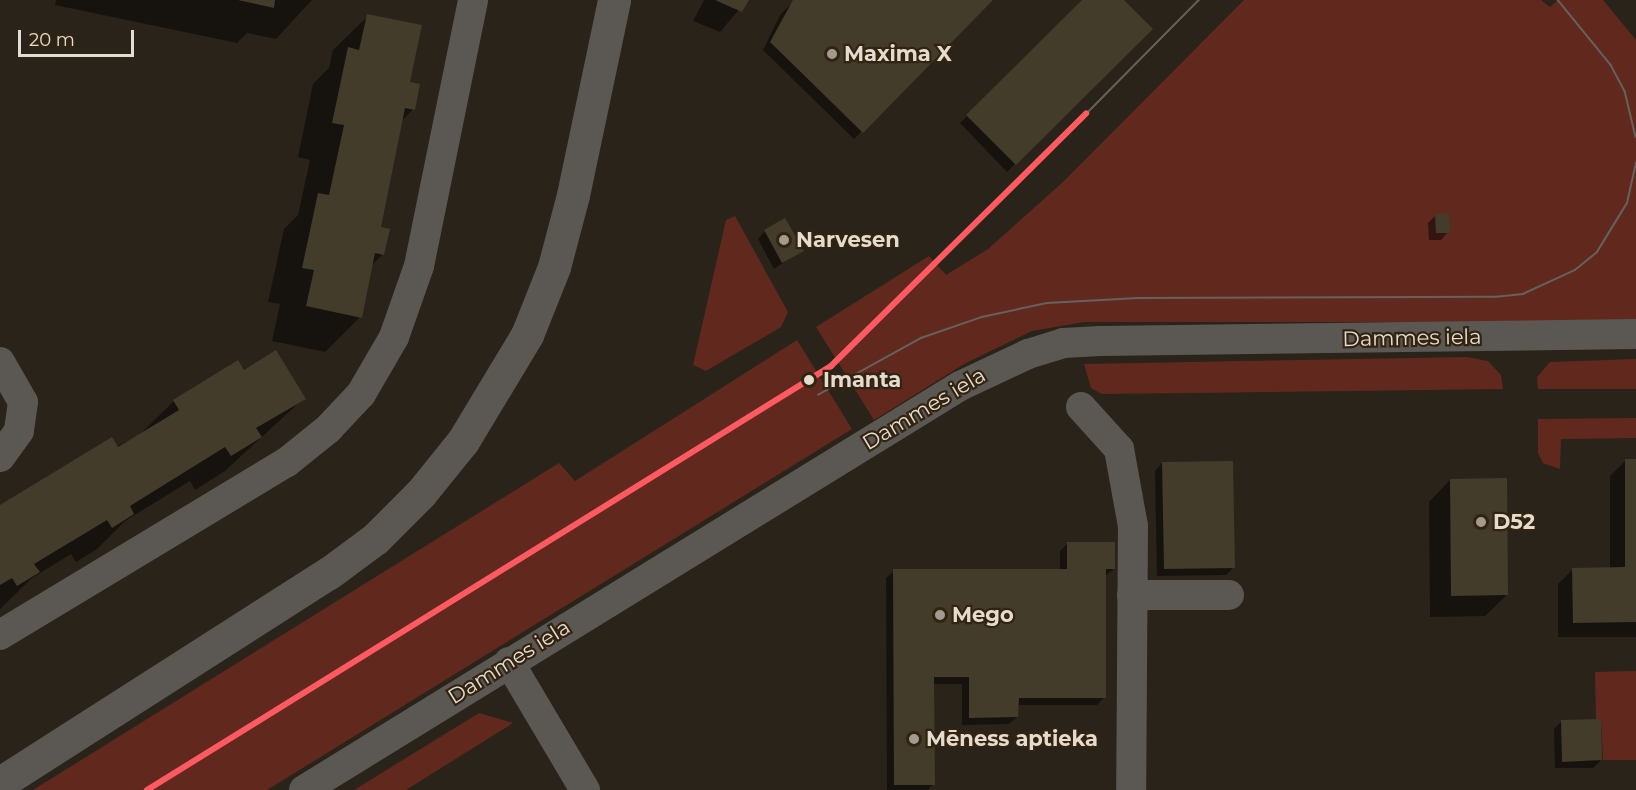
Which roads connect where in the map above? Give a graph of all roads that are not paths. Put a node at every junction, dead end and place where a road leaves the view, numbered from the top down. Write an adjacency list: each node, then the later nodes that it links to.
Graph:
1 (473, 0): 9 (street)
2 (614, 0): 11 (street)
3 (1636, 334): 10 (street, Dammes iela)
4 (0, 362): 6 (street)
5 (1081, 407): 7 (street)
6 (0, 457)
7 (1132, 595): 8 (street); 14 (street)
8 (1229, 596)
9 (0, 635)
10 (509, 662): 12 (street, Dammes iela); 13 (street)
11 (0, 783)
12 (304, 790)
13 (585, 790)
14 (1131, 790)

